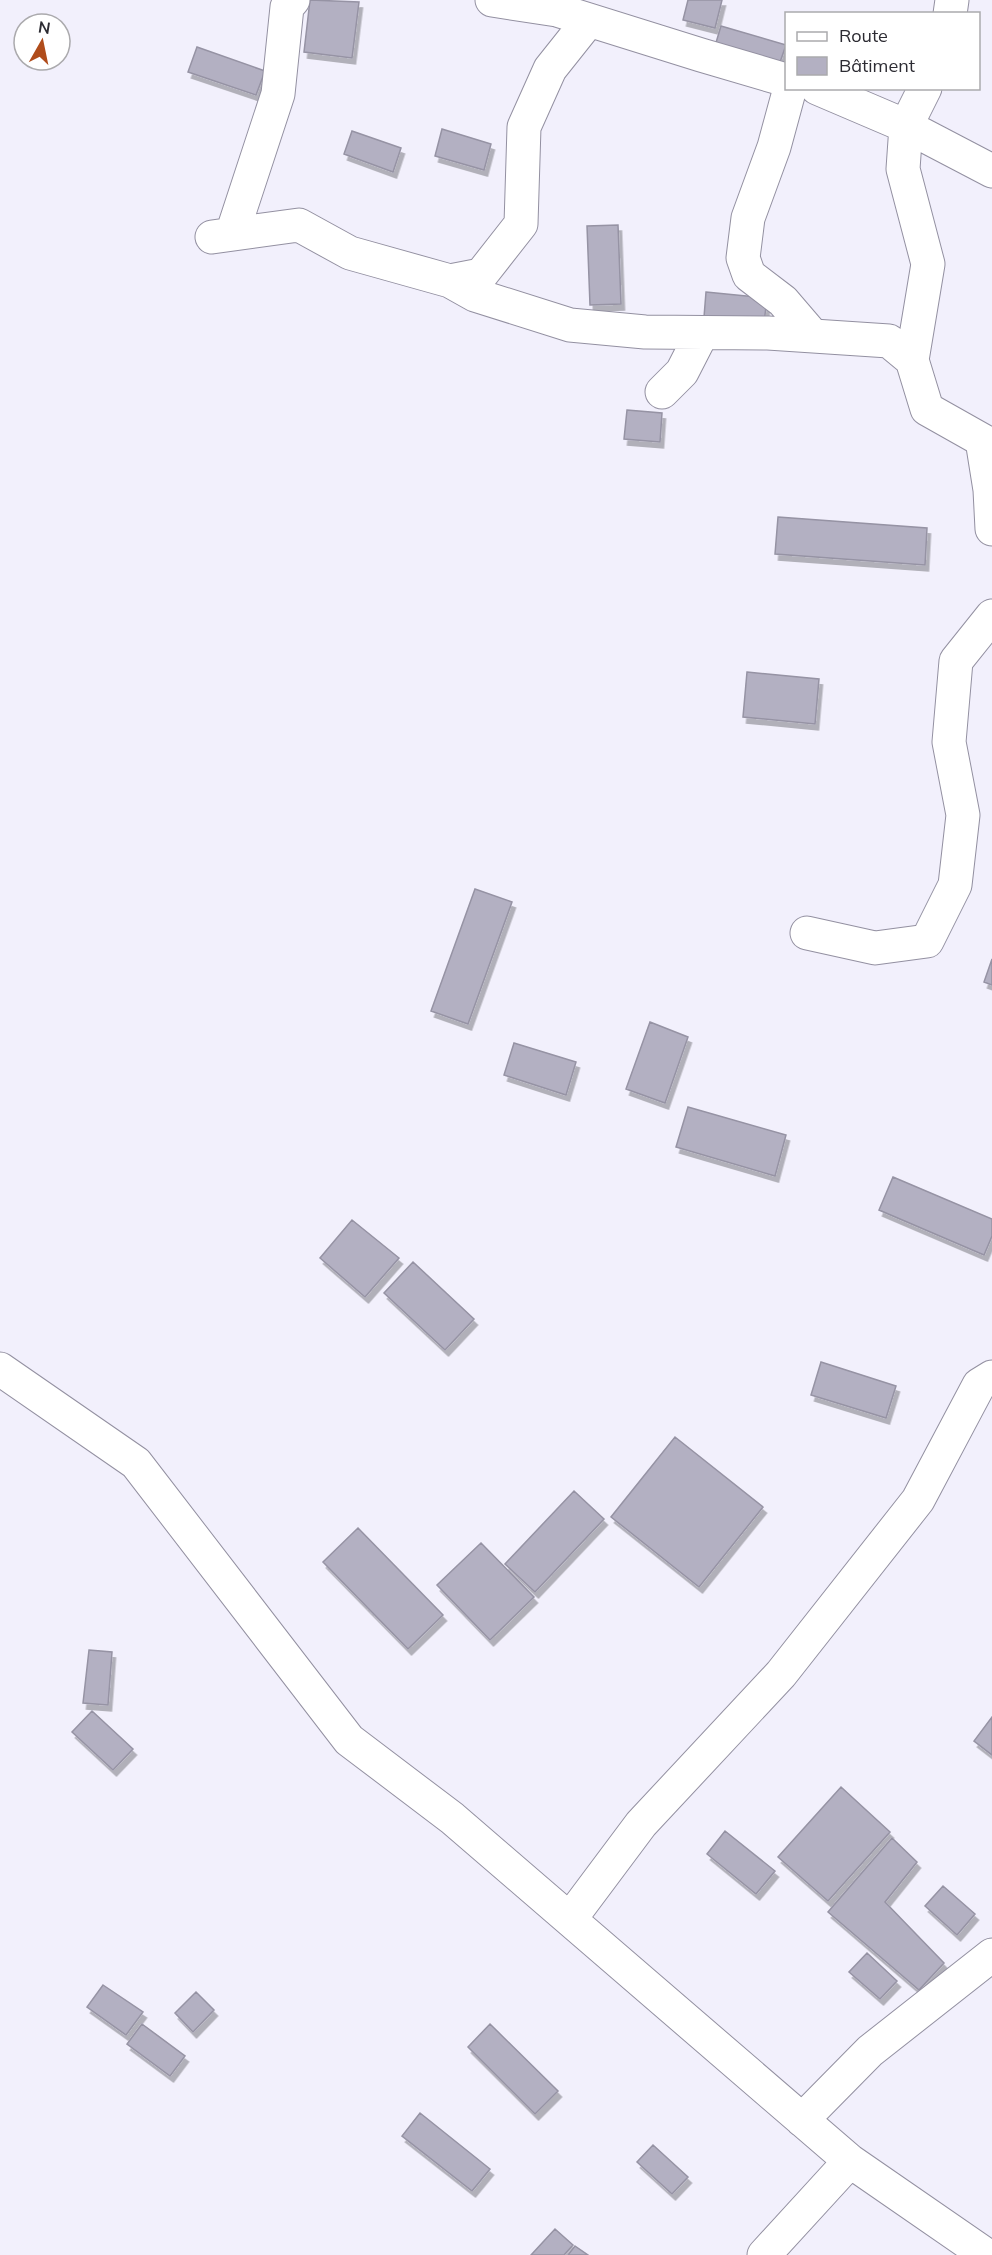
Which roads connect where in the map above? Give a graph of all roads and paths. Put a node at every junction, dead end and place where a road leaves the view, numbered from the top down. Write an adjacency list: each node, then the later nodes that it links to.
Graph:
1 (293, 0): 10 (street)
2 (492, 0): 3 (street)
3 (589, 20): 4 (street); 10 (street)
4 (785, 80)
5 (789, 90): 12 (street)
6 (822, 90): 8 (street)
7 (924, 90): 8 (street)
8 (906, 126): 9 (street); 13 (street)
9 (992, 171)
10 (450, 280): 11 (street)
11 (702, 333): 12 (street); 14 (street)
12 (813, 336): 13 (street)
13 (912, 360): 15 (street)
14 (662, 392)
15 (992, 529)
16 (992, 616): 17 (street)
17 (807, 933)
18 (0, 1369): 20 (street)
19 (992, 1377): 20 (street)
20 (570, 1919): 22 (street)
21 (992, 1955): 22 (street)
22 (802, 2120): 23 (street)
23 (850, 2162): 24 (street); 25 (street)
24 (764, 2255)
25 (986, 2255)

